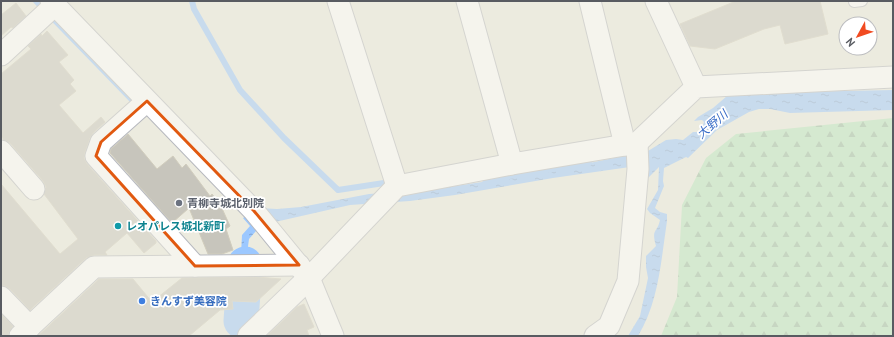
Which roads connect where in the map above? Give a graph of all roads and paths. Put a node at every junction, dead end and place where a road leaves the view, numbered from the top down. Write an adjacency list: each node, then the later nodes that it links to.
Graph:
1 (338, 1): 15 (street)
2 (467, 1): 14 (street)
3 (590, 1): 13 (street)
4 (656, 1): 10 (street)
5 (854, 1): 6 (lane)
6 (862, 1)
7 (50, 8): 8 (street); 11 (street)
8 (1, 55)
9 (893, 77): 10 (street)
10 (696, 87): 13 (street)
11 (141, 106): 17 (street); 18 (street)
12 (1, 151): 16 (street)
13 (634, 152): 14 (street); 23 (street)
14 (512, 164): 15 (street)
15 (397, 186): 18 (street)
16 (34, 189)
17 (195, 266): 18 (street); 20 (street)
18 (304, 272): 21 (street); 22 (street)
19 (1, 297): 20 (street)
20 (25, 332)
21 (249, 336)
22 (333, 336)
23 (595, 336)

